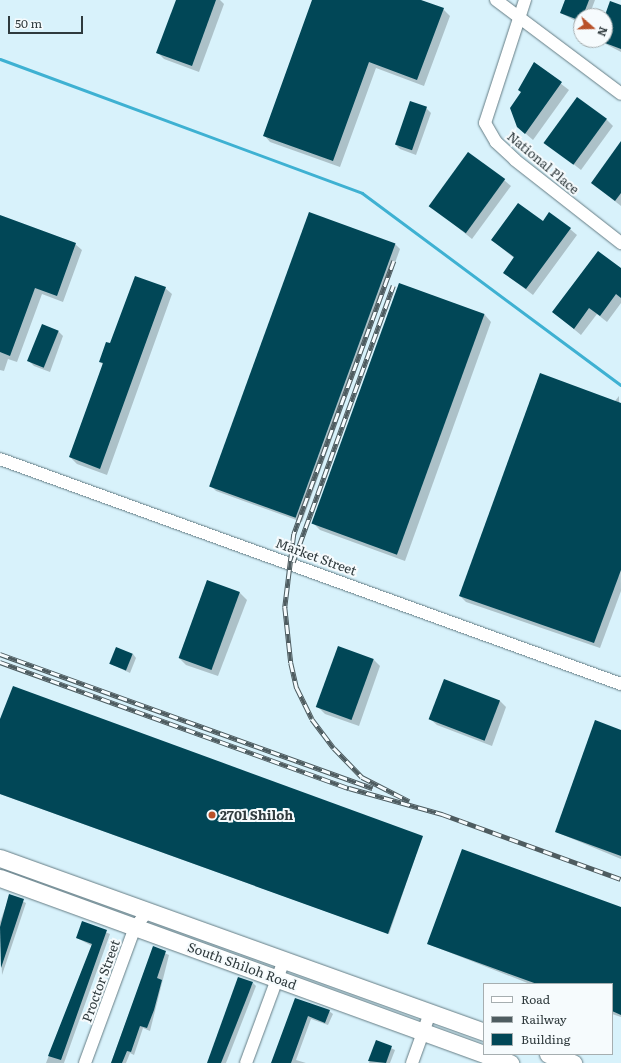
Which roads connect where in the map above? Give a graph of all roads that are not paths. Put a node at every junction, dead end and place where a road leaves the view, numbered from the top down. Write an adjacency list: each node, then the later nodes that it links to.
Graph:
1 (496, 0): 3 (street)
2 (525, 0): 3 (street, National Place)
3 (519, 16): 4 (street); 5 (street, National Place)
4 (621, 94)
5 (621, 243)
6 (0, 459): 7 (street, Market Street)
7 (621, 684)
8 (2, 862): 10 (main road, South Shiloh Road)
9 (0, 878): 11 (main road, South Shiloh Road)
10 (148, 911): 11 (street, Proctor Street); 12 (main road, South Shiloh Road)
11 (135, 927): 13 (main road, South Shiloh Road); 20 (street, Proctor Street)
12 (284, 960): 13 (street); 14 (main road, South Shiloh Road)
13 (277, 979): 15 (main road, South Shiloh Road); 21 (street)
14 (430, 1013): 15 (street); 16 (main road, South Shiloh Road)
15 (424, 1032): 17 (main road, South Shiloh Road); 22 (street)
16 (483, 1032)
17 (483, 1054)
18 (487, 1055): 23 (main road, South Shiloh Road)
19 (551, 1055): 24 (main road)
20 (85, 1063)
21 (246, 1063)
22 (412, 1063)
23 (510, 1063)
24 (573, 1063)

